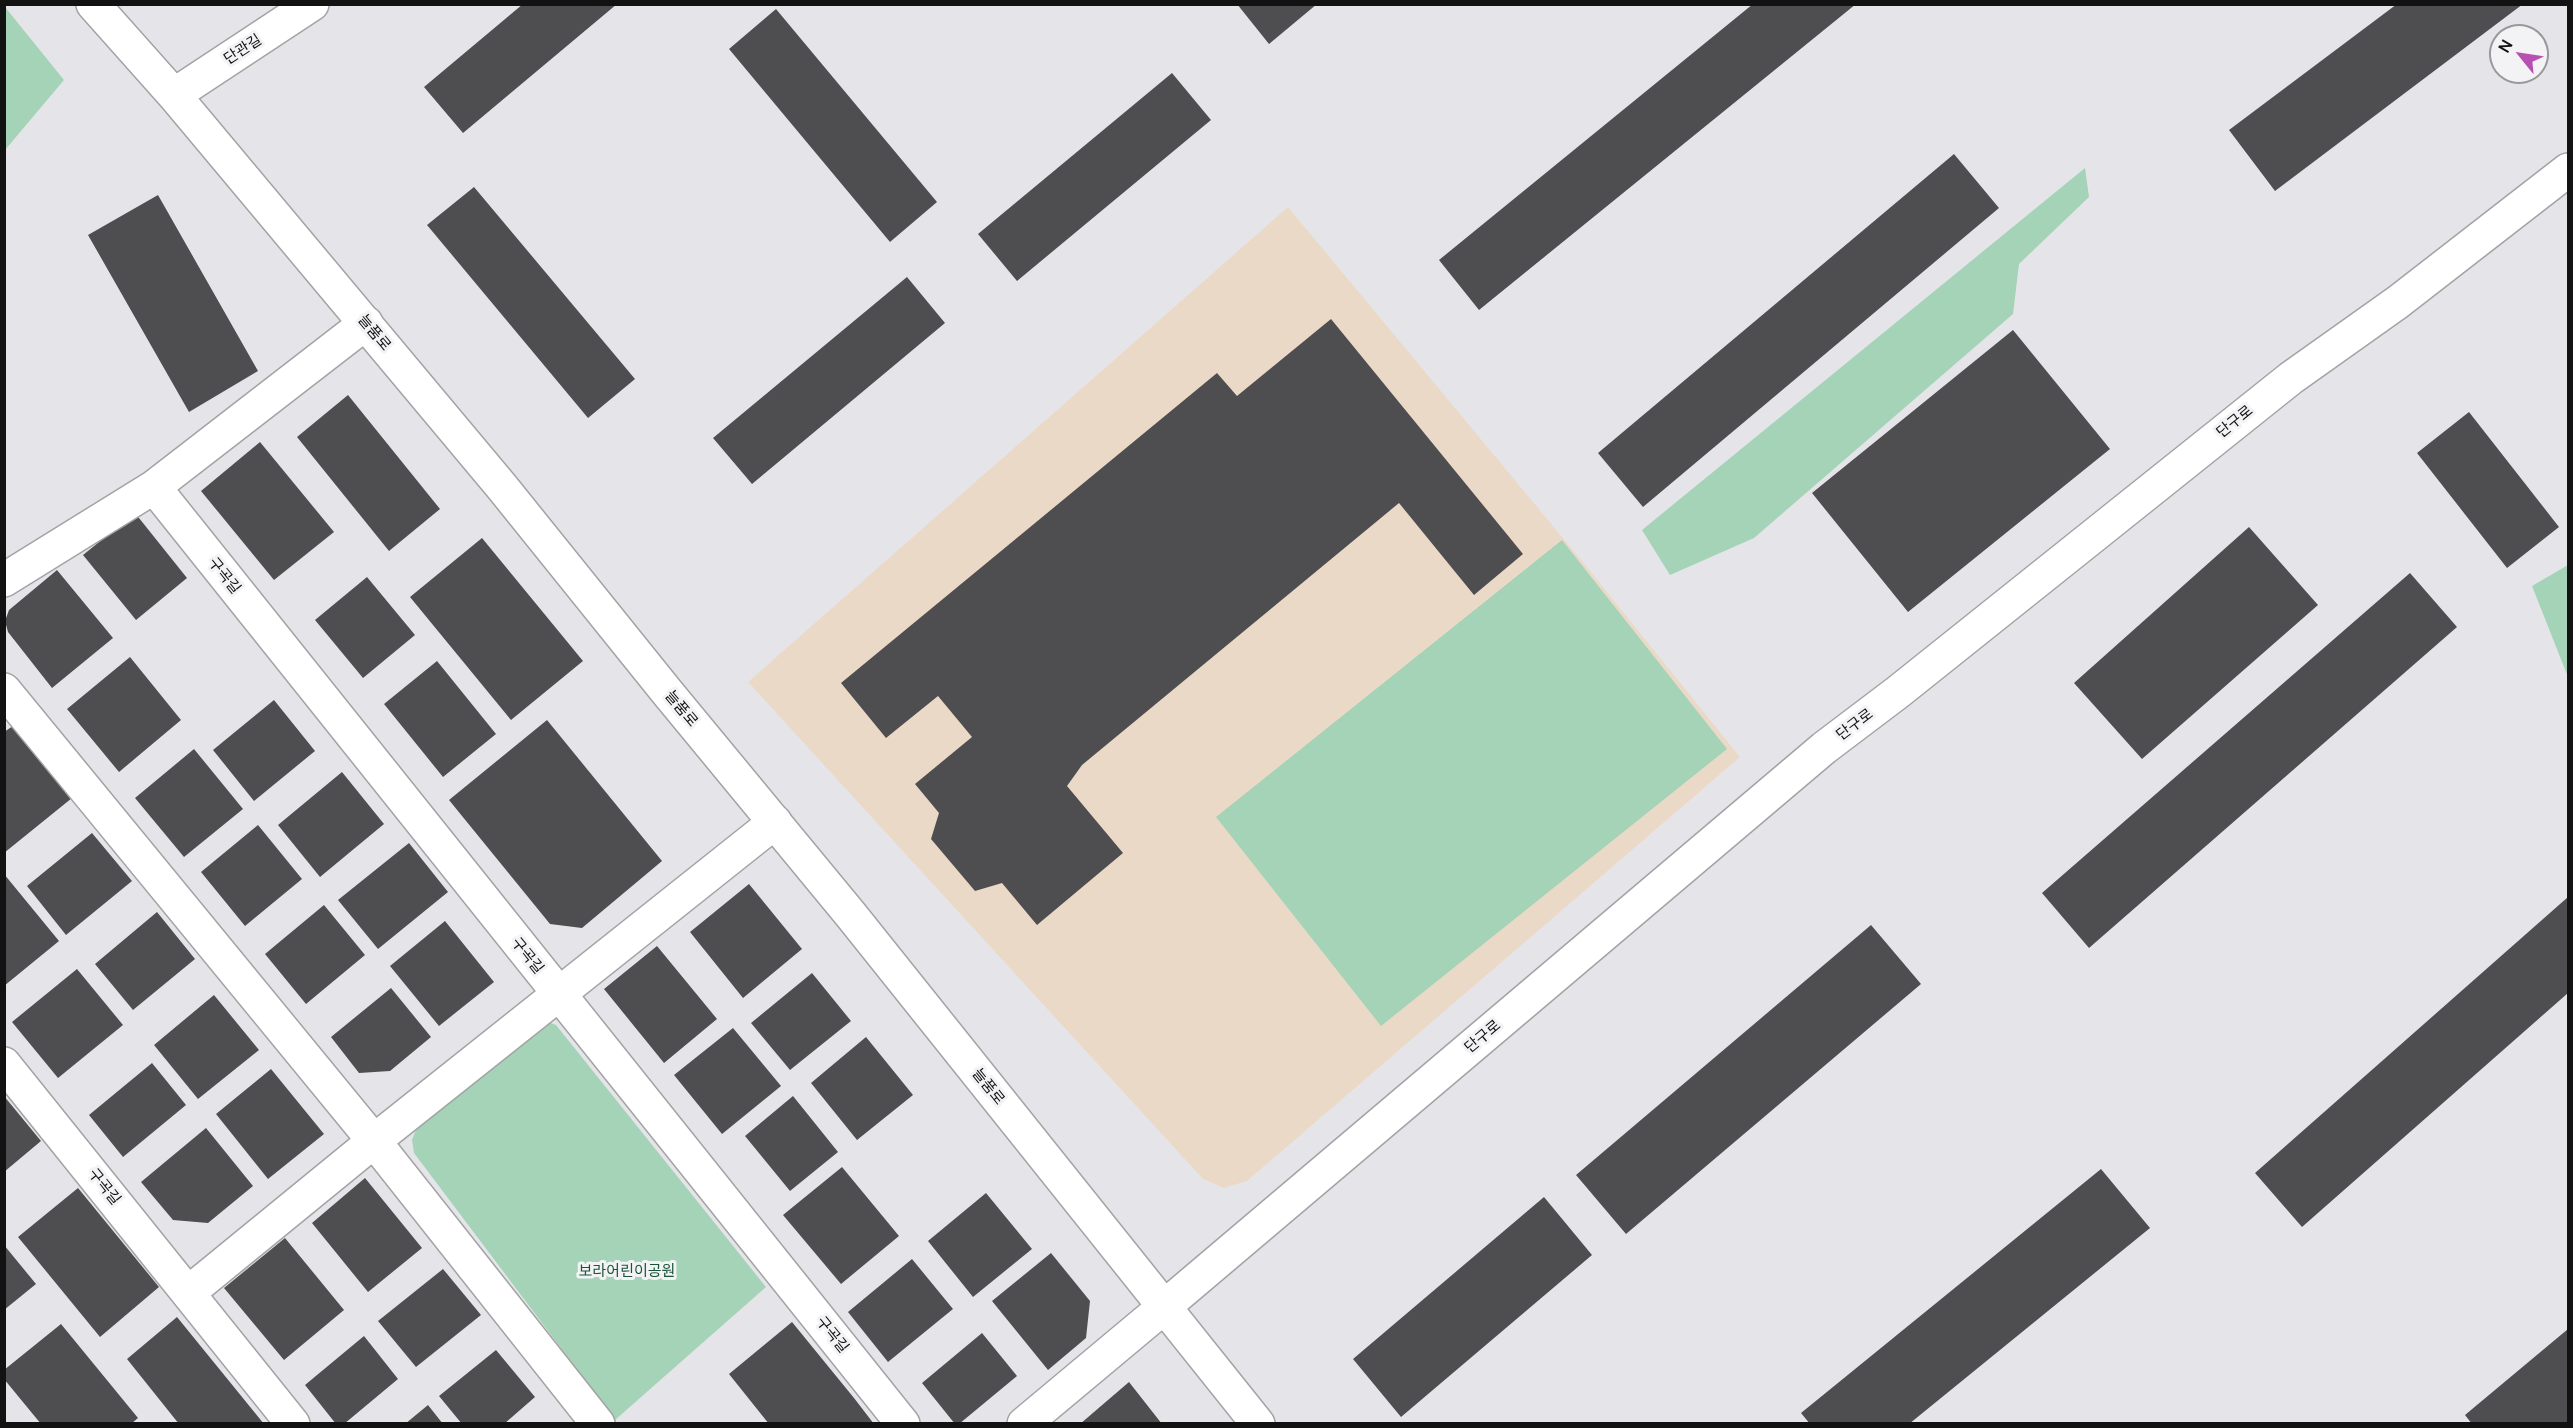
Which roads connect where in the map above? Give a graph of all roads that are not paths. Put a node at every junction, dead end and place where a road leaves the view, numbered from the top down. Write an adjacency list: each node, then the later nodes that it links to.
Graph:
1 (93, 4): 3 (street, 늘품로)
2 (312, 4): 3 (street, 단관길)
3 (174, 95): 5 (street, 늘품로)
4 (2568, 170): 14 (street, 단구로)
5 (366, 323): 6 (street); 9 (street, 늘품로)
6 (154, 487): 7 (street); 10 (street, 구곡길)
7 (4, 580)
8 (4, 690): 12 (street)
9 (775, 822): 10 (street); 14 (street, 늘품로)
10 (558, 995): 12 (street); 17 (street, 구곡길)
11 (4, 1064): 13 (street, 구곡길)
12 (374, 1141): 13 (street); 16 (street)
13 (188, 1293): 15 (street, 구곡길)
14 (1164, 1307): 18 (street, 단구로); 19 (street, 늘품로)
15 (293, 1424)
16 (598, 1424)
17 (903, 1424)
18 (1024, 1424)
19 (1258, 1424)

